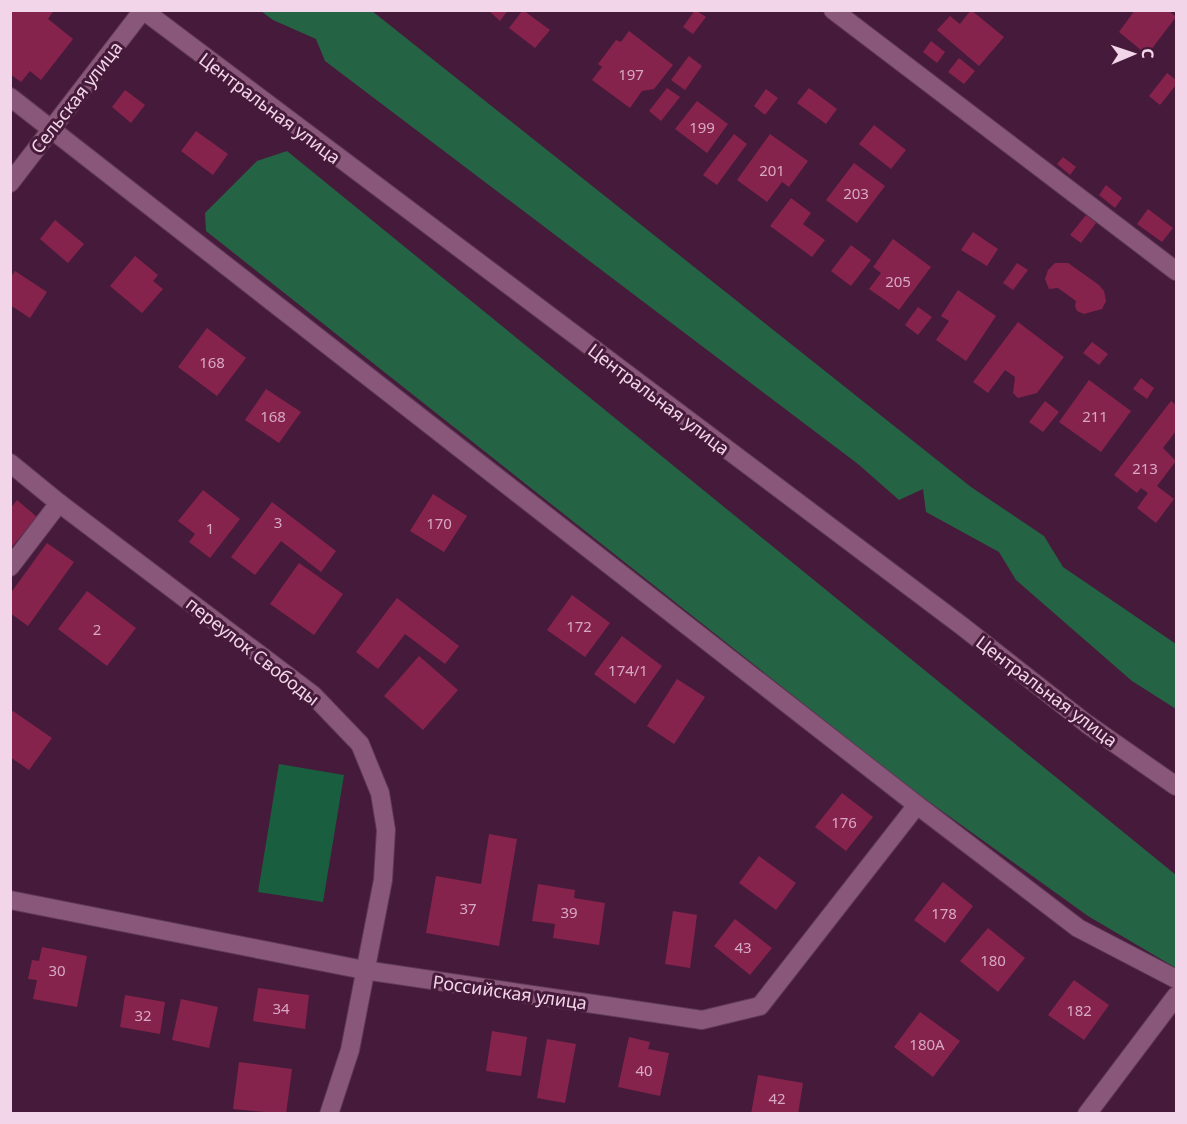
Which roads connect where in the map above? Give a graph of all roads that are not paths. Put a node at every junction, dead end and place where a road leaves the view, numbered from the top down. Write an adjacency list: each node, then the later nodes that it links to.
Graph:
1 (143, 10): 4 (street, Сельская улица); 10 (street, Центральная улица)
2 (833, 10): 6 (street)
3 (10, 97): 4 (street)
4 (52, 128): 5 (street, Сельская улица); 11 (street)
5 (10, 183)
6 (1176, 271)
7 (10, 463): 8 (street, переулок Свободы)
8 (59, 503): 9 (street); 13 (street, переулок Свободы)
9 (10, 567)
10 (1176, 786)
11 (917, 805): 13 (street, Российская улица); 14 (street)
12 (10, 900): 13 (street, Российская улица)
13 (364, 970): 16 (street, переулок Свободы)
14 (1176, 979)
15 (1176, 996): 17 (street)
16 (329, 1113)
17 (1087, 1113)

